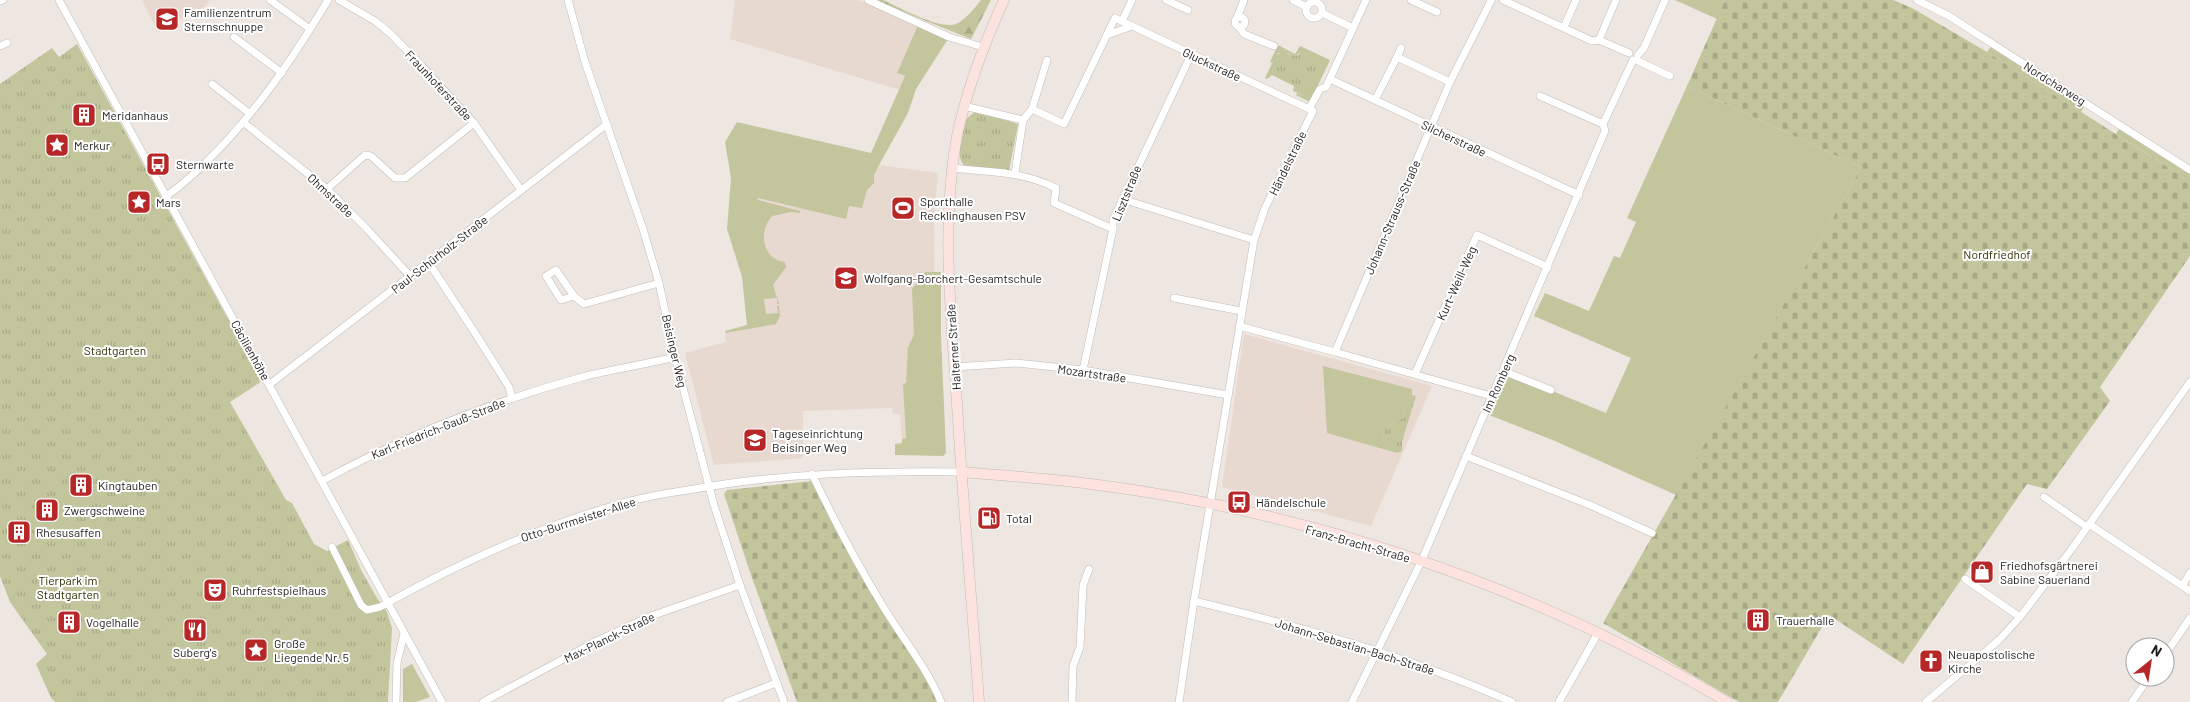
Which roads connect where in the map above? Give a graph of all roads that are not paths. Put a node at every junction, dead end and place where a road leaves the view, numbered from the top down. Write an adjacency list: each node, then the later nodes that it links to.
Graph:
1 (58, 0): 62 (street, Cäcilienhöhe)
2 (270, 0): 28 (street)
3 (328, 0): 28 (street)
4 (339, 0): 52 (street, Fraunhoferstraße)
5 (568, 0): 53 (street, Beisinger Weg)
6 (868, 0): 33 (street)
7 (1004, 0): 33 (street, Halterner Straße)
8 (1132, 0): 24 (street)
9 (1166, 0): 21 (street)
10 (1244, 0): 32 (street)
11 (1293, 0): 20 (street)
12 (1366, 0): 27 (street, Händelstraße)
13 (1411, 0): 22 (street)
14 (1492, 0): 42 (street, Johann-Strauss-Straße)
15 (1503, 0): 26 (street)
16 (1576, 0): 26 (street)
17 (1616, 0): 31 (street)
18 (1665, 0): 37 (street, Im Romberg)
19 (1917, 0): 57 (street, Nordcharweg)
20 (1307, 6): 23 (street); 23 (street)
21 (1188, 10)
22 (1437, 12)
23 (1322, 13): 27 (street)
24 (1122, 21): 25 (street, Gluckstraße); 29 (street, Gluckstraße)
25 (1132, 26): 29 (street); 35 (street, Gluckstraße)
26 (1564, 27): 31 (street)
27 (1353, 28): 41 (street, Händelstraße)
28 (310, 30): 39 (street)
29 (1107, 35): 47 (street)
30 (234, 37): 39 (street)
31 (1598, 40): 37 (street)
32 (1274, 46)
33 (982, 47): 46 (street, Halterner Straße)
34 (1401, 48): 36 (street)
35 (1190, 55): 48 (street, Gluckstraße); 63 (street, Lisztstraße)
36 (1397, 57): 42 (street); 45 (street)
37 (1634, 57): 40 (street); 54 (street, Im Romberg)
38 (1047, 60): 47 (street)
39 (282, 73): 49 (street)
40 (1670, 76)
41 (1330, 79): 45 (street, Silcherstraße); 48 (street, Händelstraße)
42 (1450, 82): 55 (street, Johann-Strauss-Straße)
43 (212, 84): 49 (street)
44 (1540, 96): 54 (street)
45 (1375, 100): 55 (street, Silcherstraße)
46 (964, 106): 50 (street); 56 (street, Halterner Straße)
47 (1032, 109): 50 (street)
48 (1309, 109): 65 (street, Händelstraße)
49 (249, 113): 51 (street)
50 (1023, 120): 58 (street)
51 (243, 122): 59 (street, Ohmstraße); 62 (street)
52 (474, 123): 59 (street); 60 (street, Fraunhoferstraße)
53 (607, 124): 60 (street, Paul-Schürholz-Straße); 69 (street, Beisinger Weg)
54 (1603, 124): 61 (street, Im Romberg)
55 (1431, 128): 61 (street, Silcherstraße); 74 (street, Johann-Strauss-Straße)
56 (953, 168): 58 (street); 76 (street, Halterner Straße)
57 (2190, 170)
58 (1014, 173): 64 (street)
59 (327, 189): 68 (street, Ohmstraße)
60 (521, 190): 66 (street, Paul-Schürholz-Straße)
61 (1579, 195): 67 (street, Im Romberg)
62 (166, 196): 81 (street, Cäcilienhöhe)
63 (1122, 199): 64 (street, Lisztstraße); 65 (street)
64 (1113, 229): 77 (street, Lisztstraße)
65 (1254, 240): 72 (street, Händelstraße)
66 (429, 263): 68 (street, Paul-Schürholz-Straße); 85 (street)
67 (1548, 267): 78 (street, Im Romberg); 79 (street, Kurt-Weill-Weg)
68 (411, 277): 81 (street, Paul-Schürholz-Straße)
69 (659, 283): 70 (street); 75 (street, Beisinger Weg)
70 (574, 296)
71 (1174, 298): 72 (street)
72 (1241, 311): 73 (street, Händelstraße)
73 (1239, 326): 74 (street); 83 (street, Händelstraße)
74 (1335, 352): 79 (street)
75 (675, 357): 85 (street, Karl-Friedrich-Gauß-Straße); 90 (street, Beisinger Weg)
76 (954, 367): 77 (street, Mozartstraße); 87 (street, Halterner Straße)
77 (1083, 370): 83 (street, Mozartstraße)
78 (1503, 371): 82 (street); 84 (street, Im Romberg)
79 (1415, 374): 84 (street)
80 (2190, 382): 93 (street)
81 (270, 384): 89 (street, Cäcilienhöhe)
82 (1551, 390)
83 (1228, 395): 92 (street, Händelstraße)
84 (1492, 396): 86 (street, Im Romberg)
85 (512, 398): 89 (street, Karl-Friedrich-Gauß-Straße)
86 (1466, 456): 94 (street); 96 (street, Im Romberg)
87 (961, 472): 88 (street, Otto-Burrmeister-Allee); 92 (street, Franz-Bracht-Straße); 119 (street, Halterner Straße)
88 (812, 474): 90 (street, Otto-Burrmeister-Allee); 118 (street)
89 (322, 481): 104 (street, Cäcilienhöhe)
90 (709, 486): 100 (street, Beisinger Weg); 104 (street, Otto-Burrmeister-Allee)
91 (2044, 497): 93 (street)
92 (1210, 504): 96 (street, Franz-Bracht-Straße); 103 (street, Händelstraße)
93 (2088, 526): 101 (street); 105 (street)
94 (1652, 533)
95 (332, 546): 104 (street, Otto-Burrmeister-Allee)
96 (1421, 562): 107 (street, Franz-Bracht-Straße); 110 (street, Im Romberg)
97 (1089, 569): 120 (street)
98 (2190, 573): 101 (street)
99 (1965, 578): 105 (street)
100 (740, 585): 111 (street, Beisinger Weg); 115 (street, Max-Planck-Straße)
101 (2182, 586): 102 (street)
102 (2190, 591)
103 (1194, 601): 110 (street, Johann-Sebastian-Bach-Straße); 121 (street, Händelstraße)
104 (387, 603): 108 (street, Cäcilienhöhe)
105 (2020, 617): 126 (street)
106 (2190, 618): 109 (street)
107 (1598, 633): 124 (street); 125 (street, Franz-Bracht-Straße)
108 (404, 634): 113 (street); 114 (street, Cäcilienhöhe)
109 (2175, 640)
110 (1377, 650): 122 (street, Im Romberg); 123 (street, Johann-Sebastian-Bach-Straße)
111 (776, 682): 116 (street); 117 (street, Beisinger Weg)
112 (2142, 687): 127 (street)
113 (396, 702)
114 (442, 702)
115 (483, 702)
116 (727, 702)
117 (784, 702)
118 (941, 702)
119 (979, 702)
120 (1072, 702)
121 (1179, 702)
122 (1352, 702)
123 (1512, 702)
124 (1559, 702)
125 (1727, 702)
126 (1926, 702)
127 (2132, 702)

